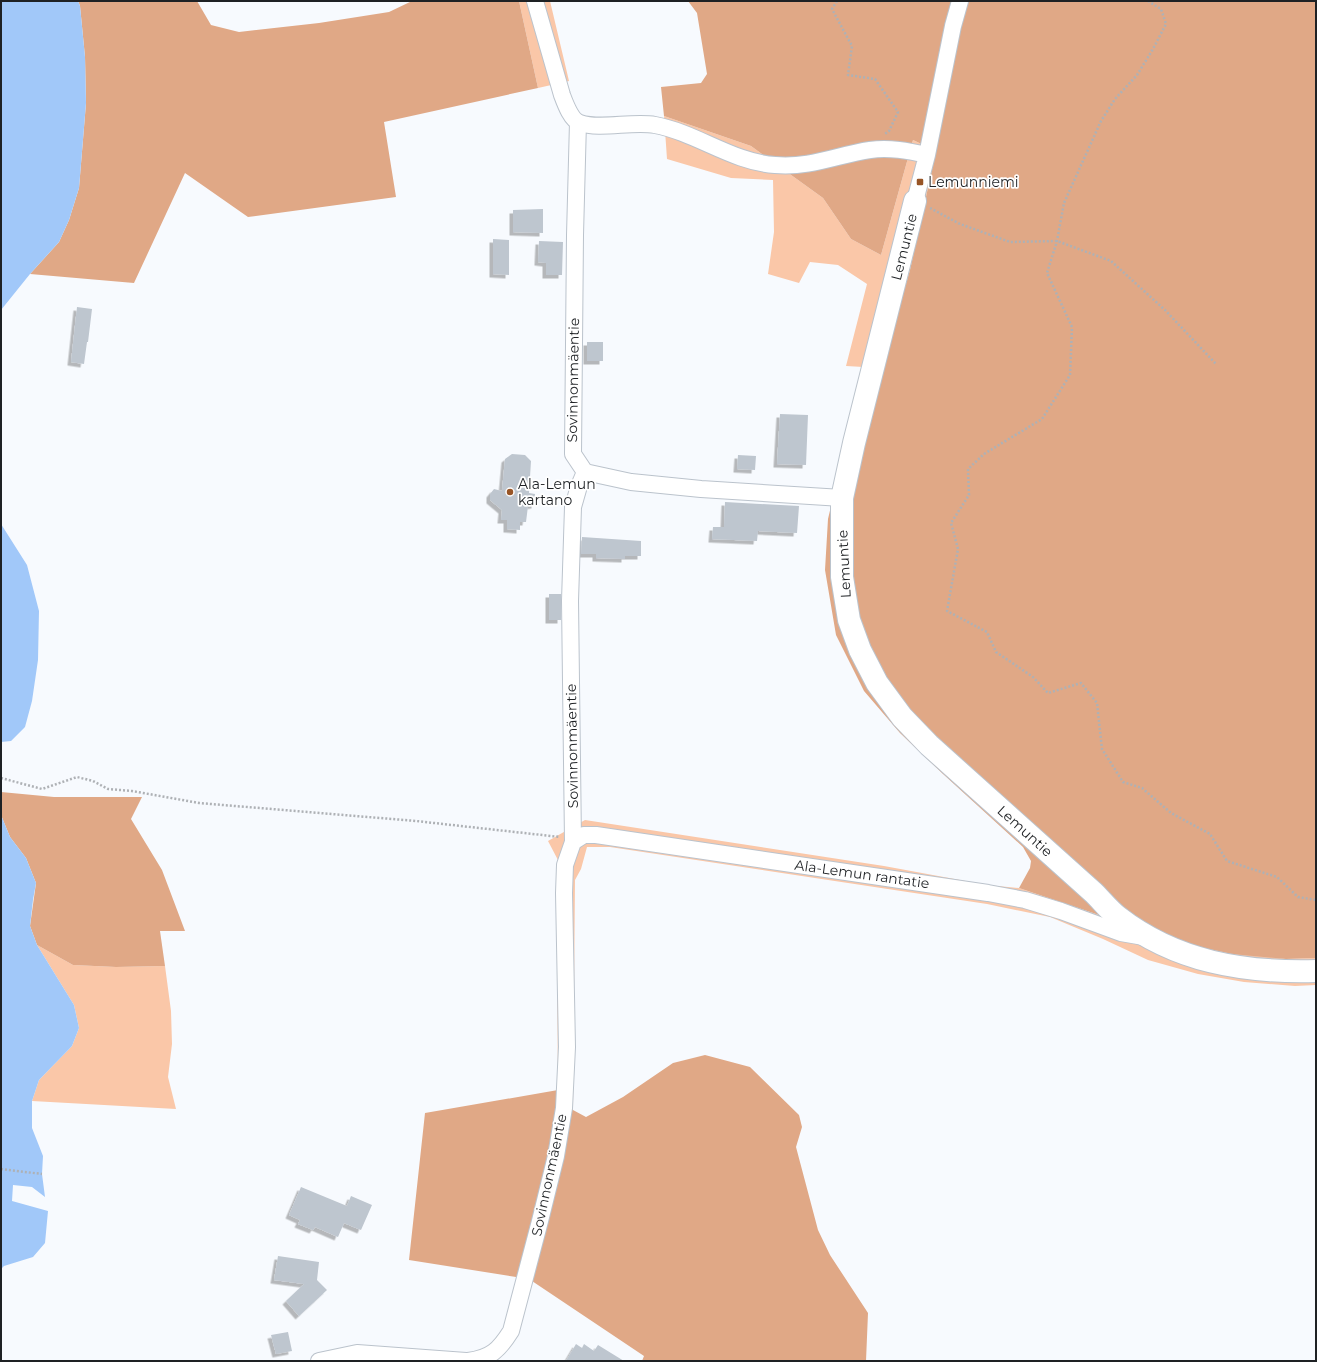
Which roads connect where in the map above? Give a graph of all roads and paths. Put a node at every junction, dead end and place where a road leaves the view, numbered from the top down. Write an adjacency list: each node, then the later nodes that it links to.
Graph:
1 (535, 1): 5 (street)
2 (837, 1): 6 (path)
3 (960, 1): 7 (street, Lemuntie)
4 (1148, 1): 9 (path)
5 (578, 122): 6 (street); 11 (street, Sovinnonmäentie)
6 (871, 150): 7 (street)
7 (927, 155): 8 (street, Lemuntie)
8 (915, 201): 9 (path); 12 (street, Lemuntie)
9 (1057, 241): 10 (path); 15 (path)
10 (1216, 364)
11 (585, 472): 12 (street); 14 (street, Sovinnonmäentie)
12 (842, 498): 16 (street, Lemuntie)
13 (1, 778): 14 (path)
14 (573, 842): 16 (street, Ala-Lemun rantatie); 20 (street, Sovinnonmäentie)
15 (1316, 900)
16 (1147, 937): 17 (street, Lemuntie)
17 (1316, 971)
18 (1, 1170): 19 (path)
19 (42, 1174)
20 (493, 1357): 22 (street)
21 (318, 1361): 22 (street)
22 (467, 1361)

